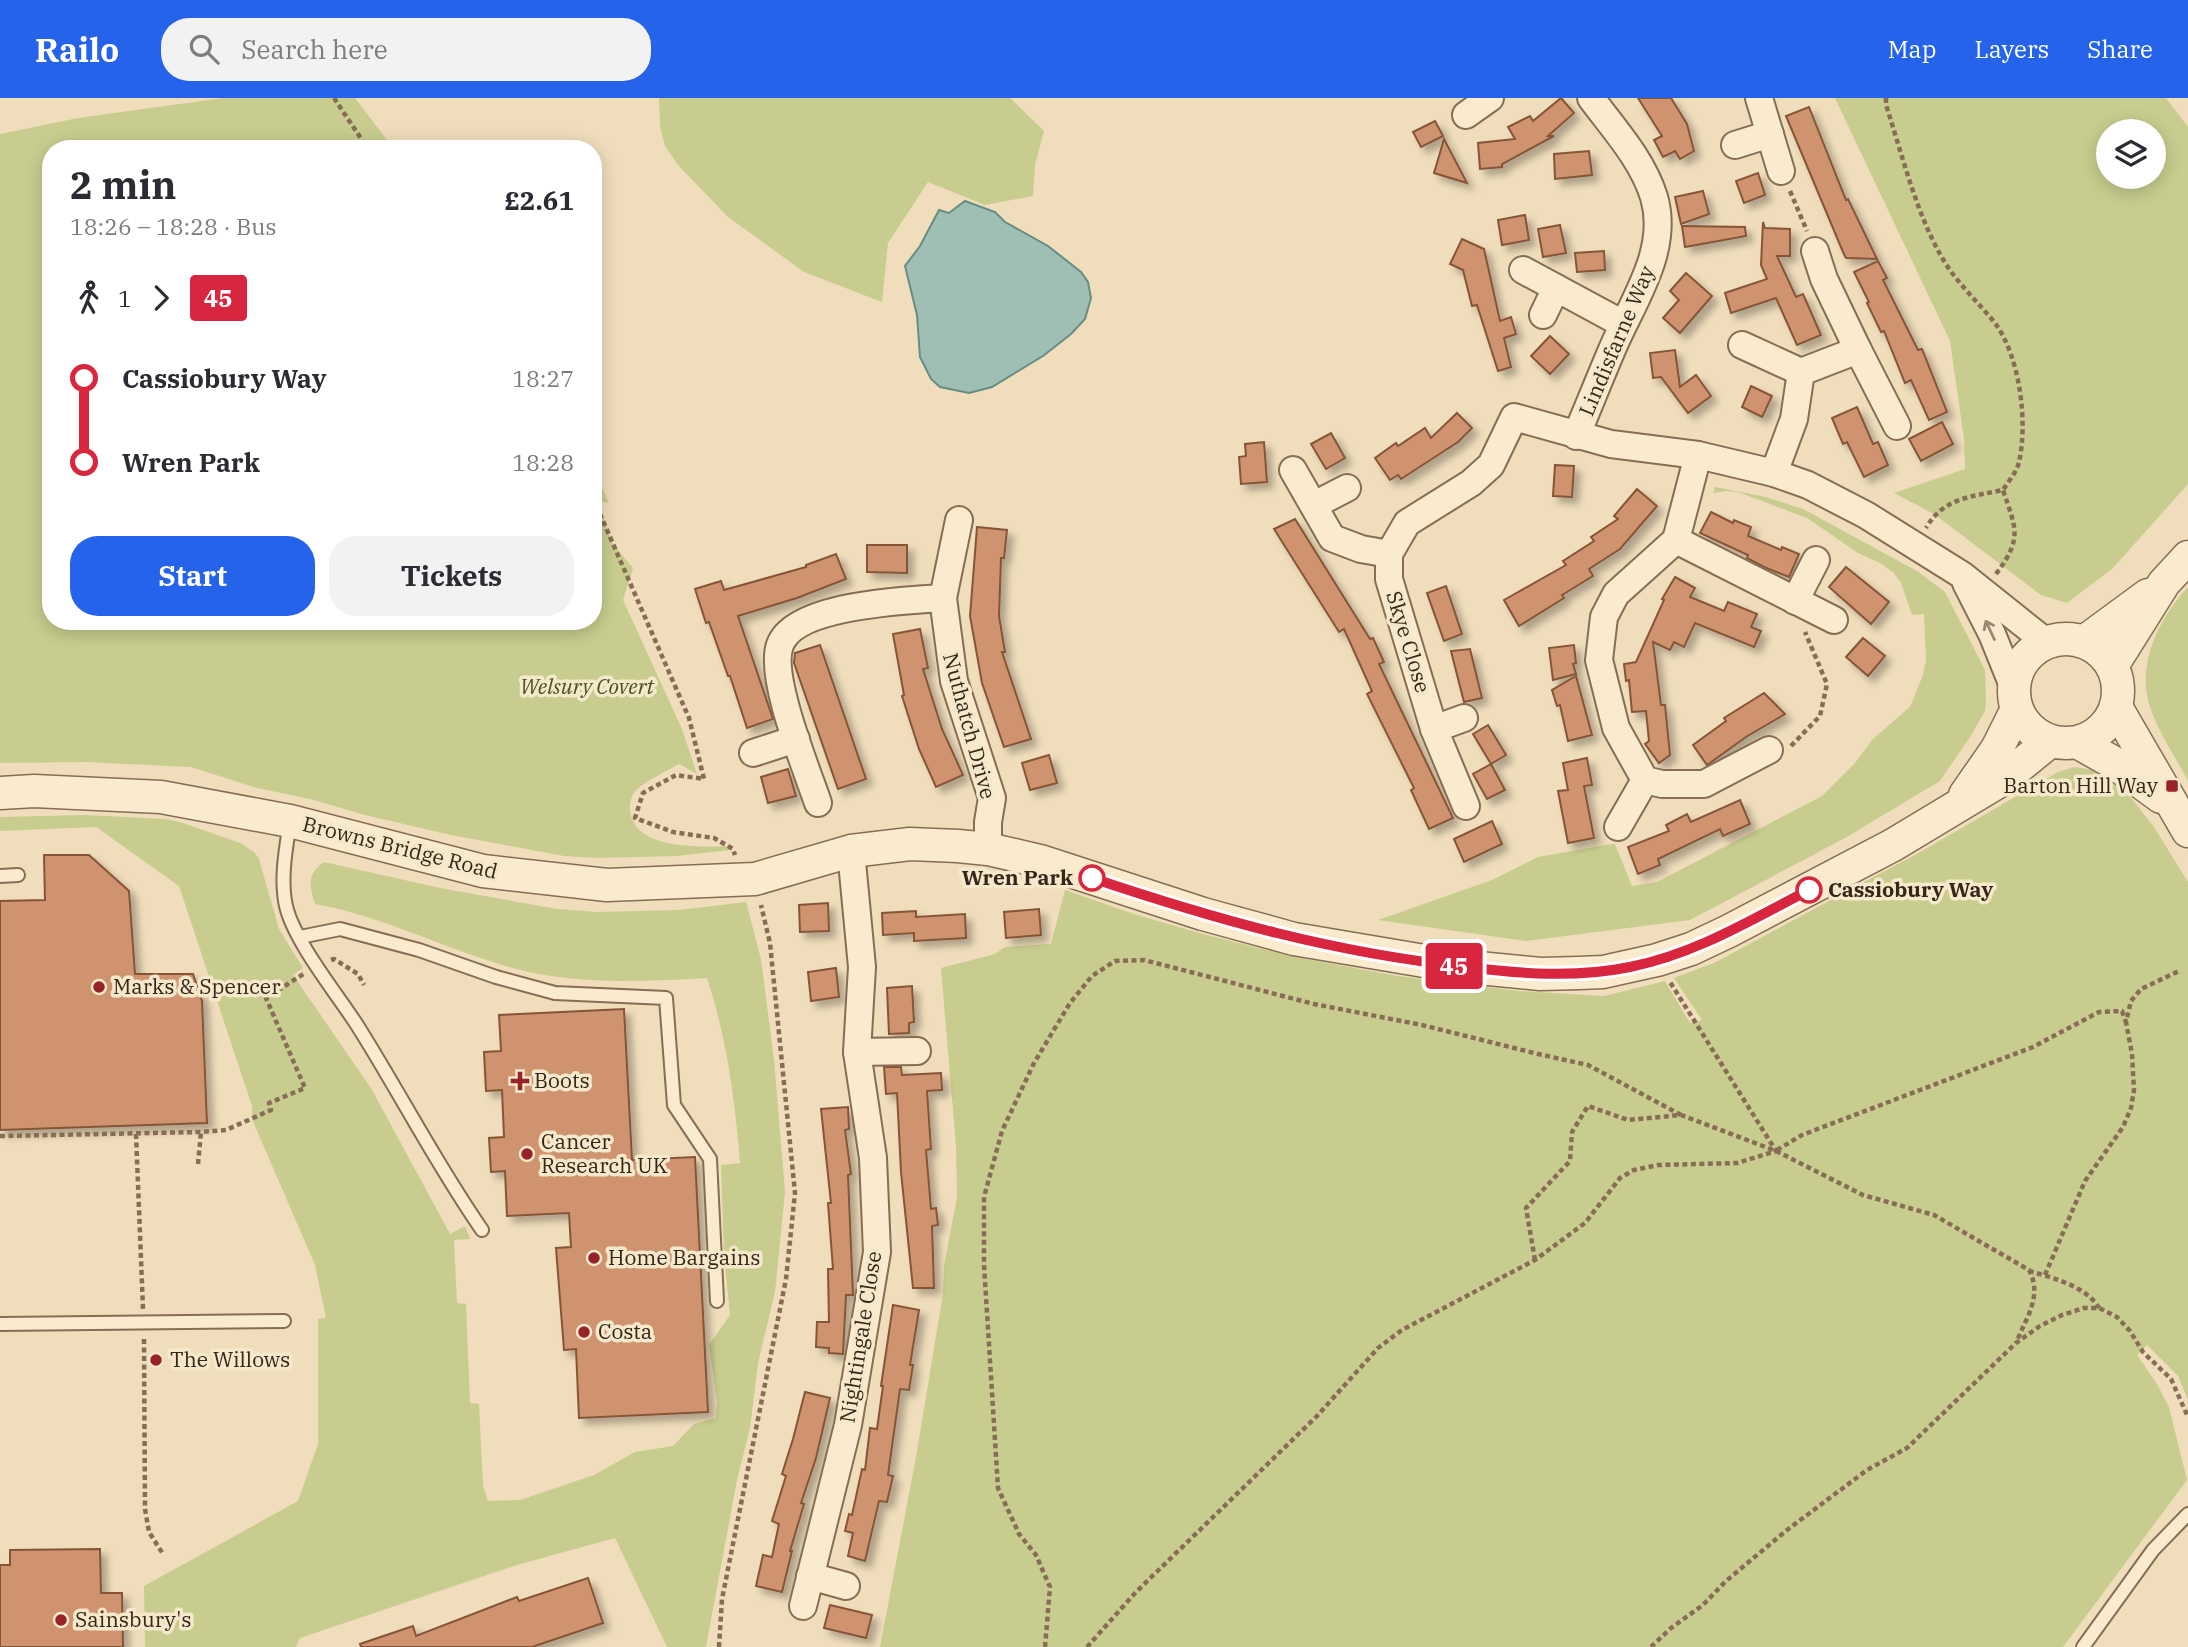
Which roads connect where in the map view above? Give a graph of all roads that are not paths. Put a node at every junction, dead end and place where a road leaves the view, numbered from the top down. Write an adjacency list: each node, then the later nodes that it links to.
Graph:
1 (1490, 98): 4 (street)
2 (1591, 98): 12 (street, Lindisfarne Way)
3 (1759, 98): 5 (street)
4 (1466, 115)
5 (1770, 134): 6 (street); 7 (street)
6 (1735, 145)
7 (1781, 170)
8 (1815, 251): 14 (street)
9 (1522, 270): 10 (street)
10 (1556, 288): 11 (street); 12 (street)
11 (1544, 315)
12 (1623, 324): 17 (street, Lindisfarne Way)
13 (1742, 345): 15 (street)
14 (1858, 350): 15 (street); 16 (street)
15 (1801, 372): 20 (street)
16 (1896, 426)
17 (1576, 436): 18 (street); 25 (street)
18 (1698, 456): 20 (street); 24 (street)
19 (1293, 470): 22 (street)
20 (1774, 473): 28 (street)
21 (1347, 488): 22 (street)
22 (1314, 505): 25 (street)
23 (959, 520): 30 (street, Nuthatch Drive)
24 (1676, 540): 27 (street); 42 (street)
25 (1389, 554): 37 (street, Skye Close)
26 (2188, 556): 29 (street)
27 (1816, 559)
28 (1972, 583): 31 (street); 34 (street, one-way to 28)
29 (2164, 583): 32 (street); 33 (street)
30 (943, 598): 38 (street); 50 (street, Nuthatch Drive)
31 (2046, 642): 32 (street); 34 (street)
32 (2084, 642): 33 (street)
33 (2112, 666): 35 (street)
34 (2015, 699): 39 (street); 45 (street, Browns Bridge Road)
35 (2116, 707): 39 (street); 47 (street)
36 (1464, 718): 37 (street)
37 (1434, 729): 46 (street, Skye Close)
38 (796, 739): 41 (street); 44 (street)
39 (2064, 742): 45 (street, Browns Bridge Road); 47 (street)
40 (1769, 750): 42 (street)
41 (753, 753)
42 (1645, 780): 49 (street)
43 (0, 793): 48 (street, Browns Bridge Road)
44 (818, 803)
45 (1959, 804): 50 (street, Browns Bridge Road)
46 (1466, 806)
47 (2180, 819)
48 (290, 821): 51 (street, Browns Bridge Road); 54 (lane)
49 (1618, 827)
50 (988, 849): 51 (street, Browns Bridge Road)
51 (850, 851): 56 (street, Nightingale Close)
52 (18, 875): 53 (lane)
53 (0, 876)
54 (300, 937): 57 (lane); 58 (lane)
55 (917, 1051): 56 (street)
56 (857, 1052): 62 (street, Nightingale Close)
57 (482, 1230)
58 (717, 1301)
59 (284, 1321): 60 (lane)
60 (0, 1324)
61 (2188, 1514): 65 (lane)
62 (810, 1576): 63 (street); 64 (street, Nightingale Close)
63 (846, 1586)
64 (803, 1606)
65 (2083, 1647)

